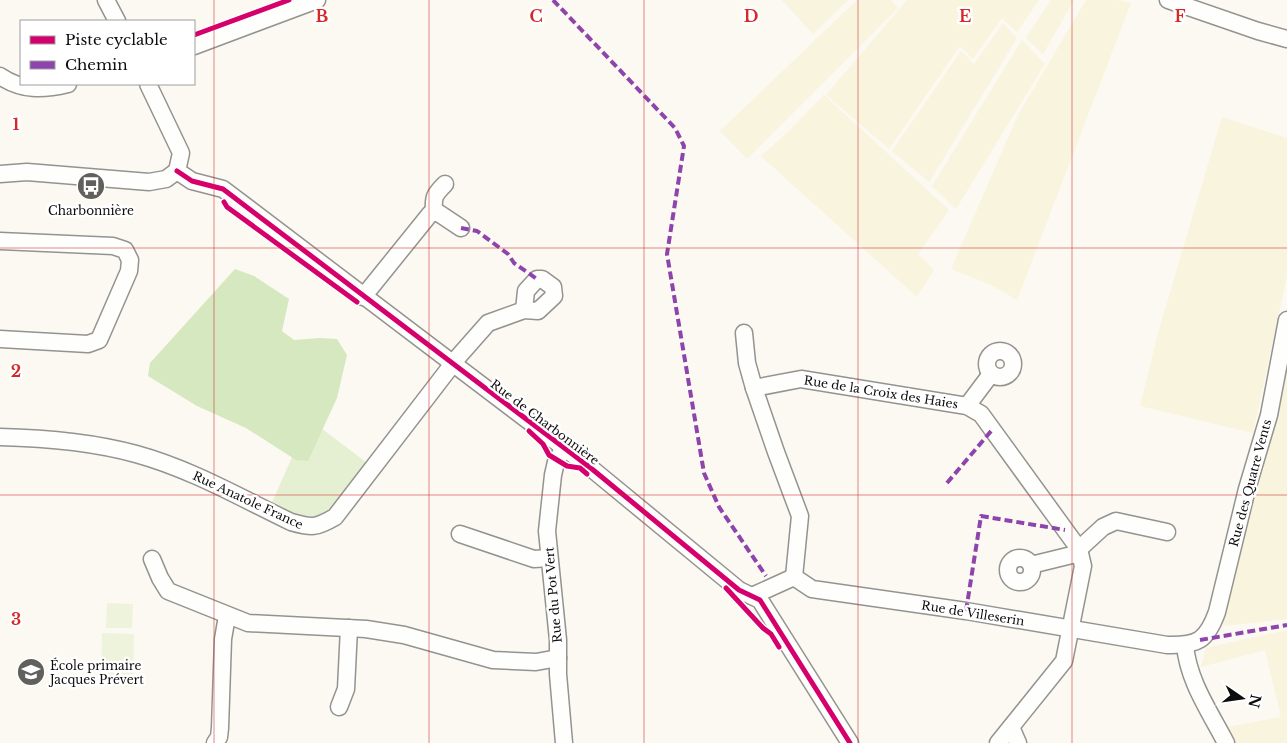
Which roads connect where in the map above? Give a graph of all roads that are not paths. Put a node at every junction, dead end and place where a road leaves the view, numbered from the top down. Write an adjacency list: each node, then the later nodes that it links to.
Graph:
1 (106, 0): 4 (street)
2 (316, 0): 6 (street)
3 (1168, 0): 5 (street)
4 (116, 20)
5 (1287, 39)
6 (195, 46)
7 (0, 76): 8 (street)
8 (64, 85)
9 (148, 85): 10 (street)
10 (177, 171): 11 (street); 16 (street, Rue de Charbonnière)
11 (0, 174)
12 (446, 184): 13 (street)
13 (434, 213): 14 (street); 16 (street)
14 (461, 228)
15 (0, 241): 20 (street)
16 (364, 297): 21 (street, Rue de Charbonnière)
17 (524, 310): 21 (street, Rue Anatole France)
18 (1287, 320): 38 (street, Rue des Quatre Vents)
19 (744, 333): 23 (street)
20 (0, 339)
21 (452, 364): 25 (street, Rue Anatole France); 26 (street, Rue de Charbonnière)
22 (991, 374): 24 (street, Rue de la Croix des Haies)
23 (754, 388): 24 (street, Rue de la Croix des Haies); 33 (street)
24 (967, 406): 29 (street, Rue de la Croix des Haies)
25 (0, 437)
26 (563, 449): 30 (street, Rue du Pot Vert); 34 (street, Rue de Charbonnière)
27 (1168, 532): 29 (street)
28 (460, 534): 30 (street)
29 (1079, 551): 32 (street); 37 (street)
30 (549, 558): 39 (street, Rue du Pot Vert)
31 (152, 559): 35 (street)
32 (1031, 565)
33 (794, 577): 34 (street); 37 (street, Rue de Villeserin)
34 (752, 596): 44 (street, Rue de Charbonnière)
35 (227, 616): 36 (street); 42 (street)
36 (349, 628): 39 (street); 40 (street)
37 (1071, 628): 38 (street, Rue de Villeserin); 41 (street)
38 (1193, 643): 47 (street)
39 (558, 658): 43 (street, Rue du Pot Vert)
40 (339, 707)
41 (1010, 727): 45 (street); 46 (street)
42 (215, 743)
43 (564, 743)
44 (850, 743)
45 (998, 743)
46 (1018, 743)
47 (1226, 743)

